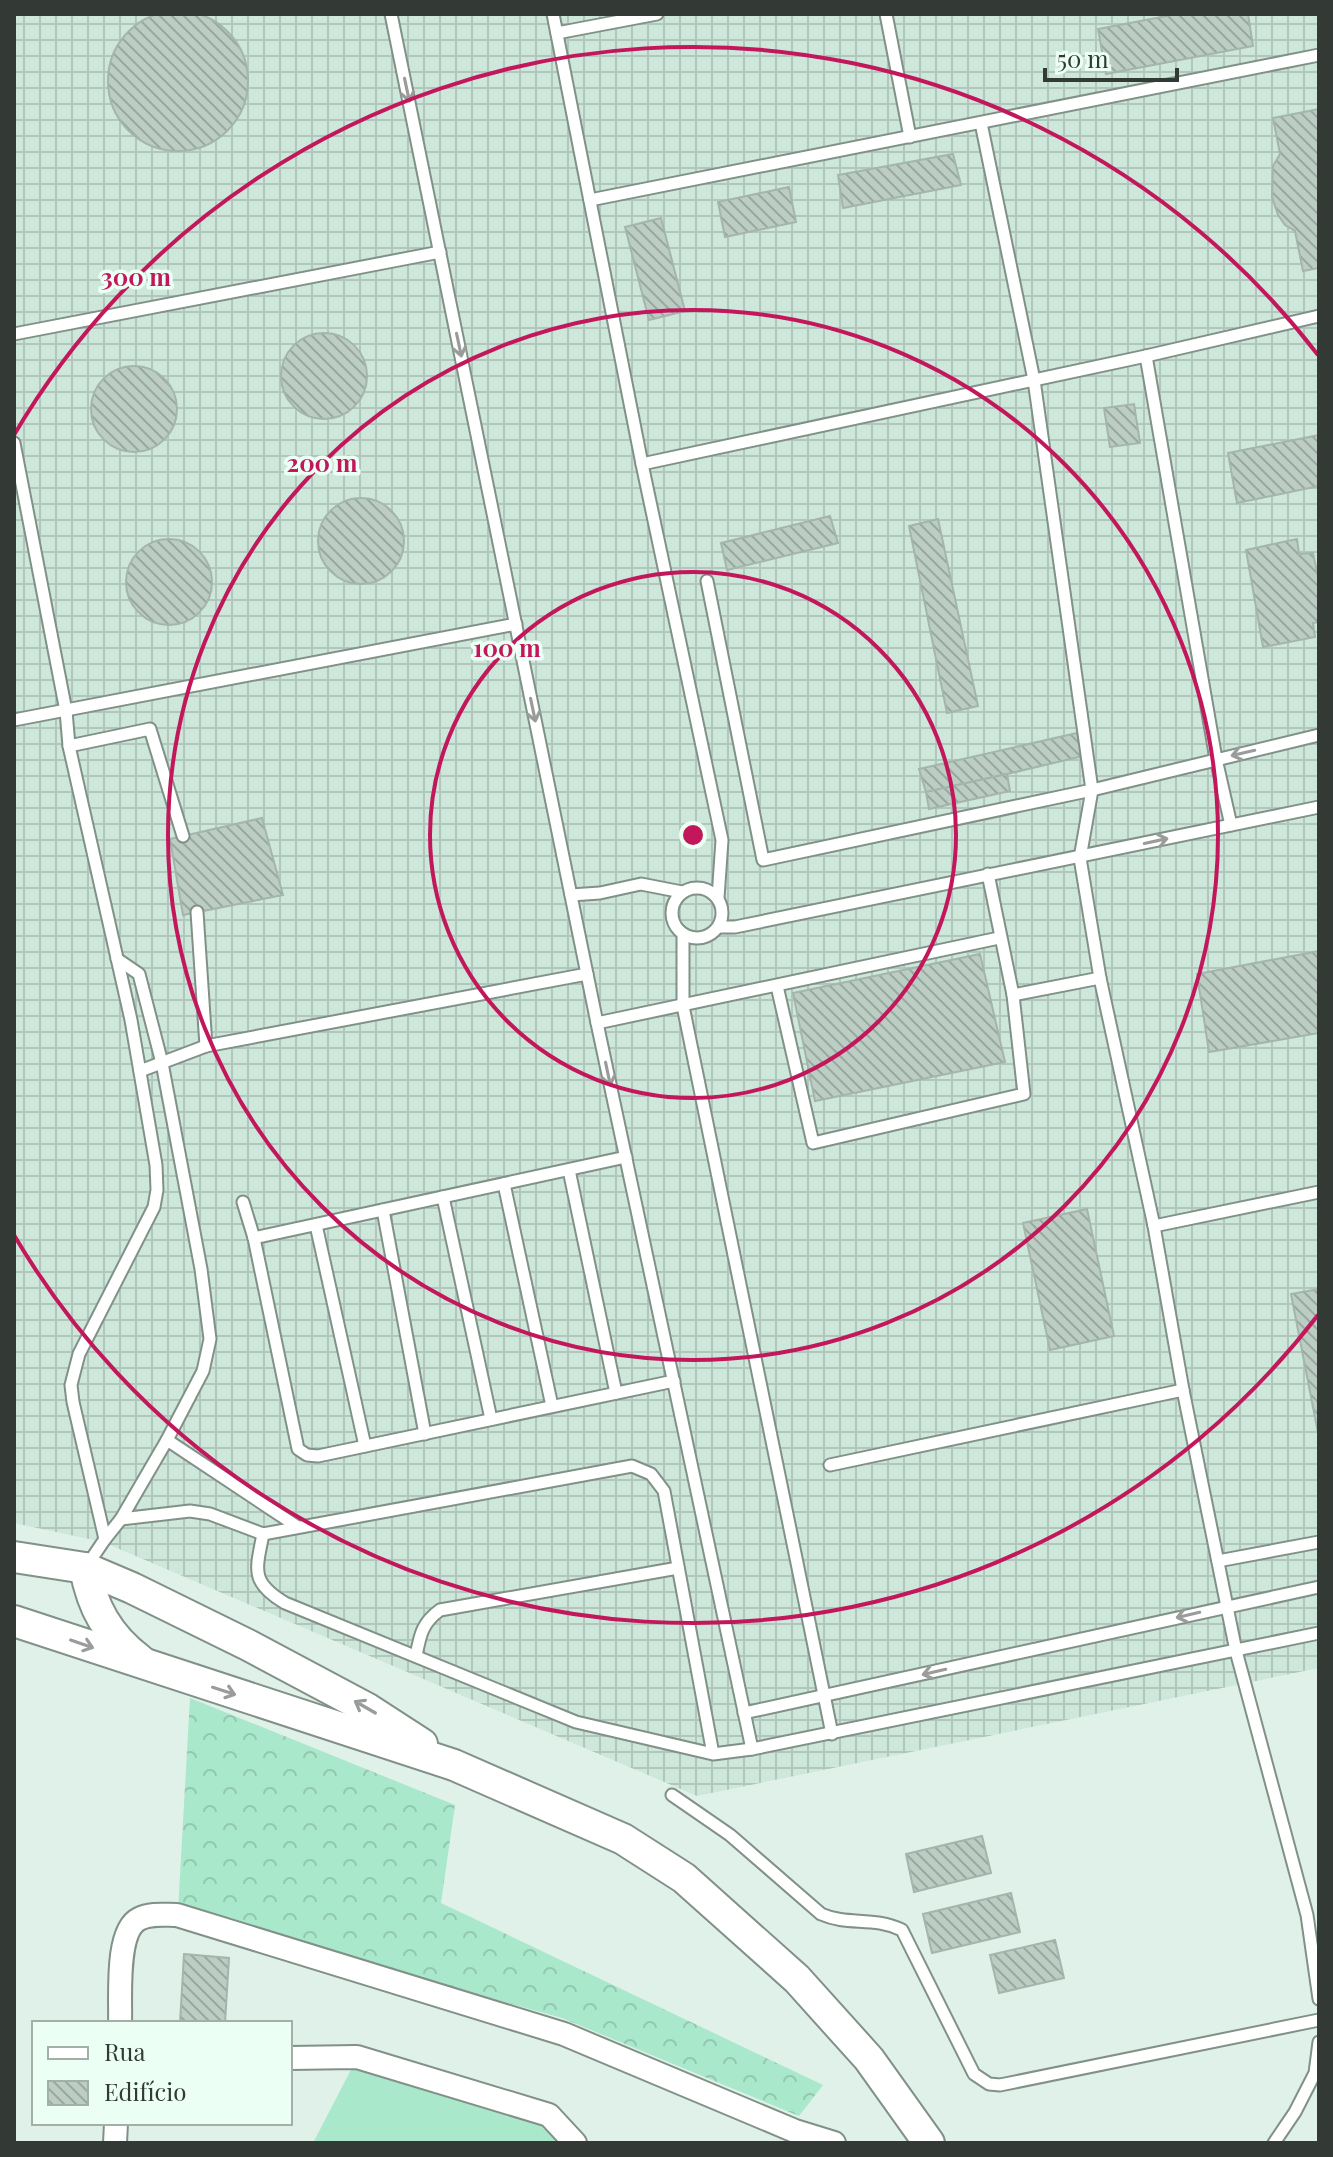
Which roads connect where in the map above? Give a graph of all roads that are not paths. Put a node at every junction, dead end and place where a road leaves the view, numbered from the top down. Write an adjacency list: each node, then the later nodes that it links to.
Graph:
1 (391, 14): 10 (lane, one-way to 10)
2 (553, 14): 5 (lane)
3 (657, 14): 5 (lane)
4 (886, 14): 8 (lane)
5 (557, 33): 9 (lane)
6 (1319, 55): 7 (lane)
7 (981, 123): 8 (lane); 14 (lane)
8 (910, 137): 9 (lane)
9 (590, 200): 16 (lane)
10 (440, 252): 12 (lane); 18 (lane, one-way to 18)
11 (1319, 316): 13 (lane)
12 (14, 334)
13 (1146, 356): 14 (lane); 23 (lane)
14 (1034, 380): 16 (lane); 24 (lane)
15 (14, 443): 19 (lane)
16 (642, 464): 32 (lane)
17 (707, 581): 24 (lane)
18 (516, 624): 19 (lane); 31 (lane, one-way to 31)
19 (66, 711): 20 (lane); 22 (lane)
20 (14, 720)
21 (1319, 735): 23 (lane, one-way to 23)
22 (69, 746): 27 (lane); 37 (lane)
23 (1216, 759): 24 (lane); 26 (lane)
24 (1092, 790): 28 (lane)
25 (1319, 807): 26 (lane)
26 (1231, 825): 28 (lane, one-way to 26)
27 (183, 836)
28 (1080, 858): 29 (lane); 39 (lane)
29 (988, 874): 34 (lane); 36 (lane)
30 (682, 892): 31 (lane); 32 (lane); 35 (lane)
31 (571, 895): 38 (lane)
32 (718, 898): 34 (lane)
33 (197, 912): 44 (lane)
34 (719, 927): 35 (lane)
35 (683, 935): 42 (lane)
36 (999, 938): 40 (lane); 41 (lane)
37 (117, 959): 45 (lane); 46 (lane)
38 (587, 974): 43 (lane); 44 (lane)
39 (1100, 978): 41 (lane); 55 (lane)
40 (777, 986): 41 (lane); 42 (lane)
41 (1013, 995)
42 (683, 1006): 43 (lane); 84 (lane)
43 (597, 1023): 47 (lane, one-way to 47)
44 (206, 1046): 45 (lane)
45 (162, 1063): 46 (lane); 63 (lane)
46 (140, 1071): 69 (lane)
47 (626, 1157): 48 (lane); 57 (lane)
48 (569, 1170): 49 (lane); 59 (lane)
49 (504, 1184): 51 (lane); 60 (lane)
50 (1319, 1192): 55 (lane)
51 (443, 1197): 53 (lane); 61 (lane)
52 (243, 1202): 56 (lane)
53 (383, 1210): 54 (lane); 62 (lane)
54 (316, 1225): 56 (lane); 64 (lane)
55 (1154, 1226): 58 (lane)
56 (254, 1238): 64 (lane)
57 (674, 1381): 59 (lane); 85 (lane)
58 (1183, 1390): 65 (lane); 72 (lane)
59 (616, 1393): 60 (lane)
60 (552, 1406): 61 (lane)
61 (491, 1419): 62 (lane)
62 (425, 1434): 64 (lane)
63 (167, 1440): 66 (lane); 67 (lane)
64 (365, 1446)
65 (830, 1465)
66 (121, 1519): 68 (lane); 69 (lane)
67 (298, 1527): 68 (lane); 74 (lane)
68 (263, 1534): 82 (lane)
69 (105, 1539): 73 (lane)
70 (1319, 1542): 72 (lane)
71 (14, 1557): 73 (main road)
72 (1218, 1561): 77 (lane)
73 (85, 1568): 76 (main road); 79 (main road)
74 (678, 1568): 82 (lane); 88 (lane)
75 (1319, 1587): 77 (lane)
76 (132, 1588): 79 (main road); 89 (main road, one-way to 76)
77 (1227, 1606): 81 (lane); 84 (lane, one-way to 84)
78 (14, 1621): 83 (main road, one-way to 83)
79 (104, 1624): 83 (main road)
80 (1319, 1633): 81 (lane)
81 (1236, 1651): 86 (lane); 91 (lane)
82 (416, 1656): 88 (lane)
83 (149, 1667): 89 (main road, one-way to 89)
84 (823, 1697): 85 (lane); 86 (lane)
85 (744, 1713): 87 (lane)
86 (832, 1734): 87 (lane)
87 (752, 1749): 88 (lane)
88 (713, 1754)
89 (454, 1765): 98 (main road)
90 (672, 1795): 92 (lane)
91 (1319, 1999)
92 (1319, 2020)
93 (120, 2021): 97 (street)
94 (1319, 2042): 99 (lane)
95 (292, 2058): 96 (street)
96 (575, 2143)
97 (834, 2143)
98 (929, 2143)
99 (1274, 2143)

